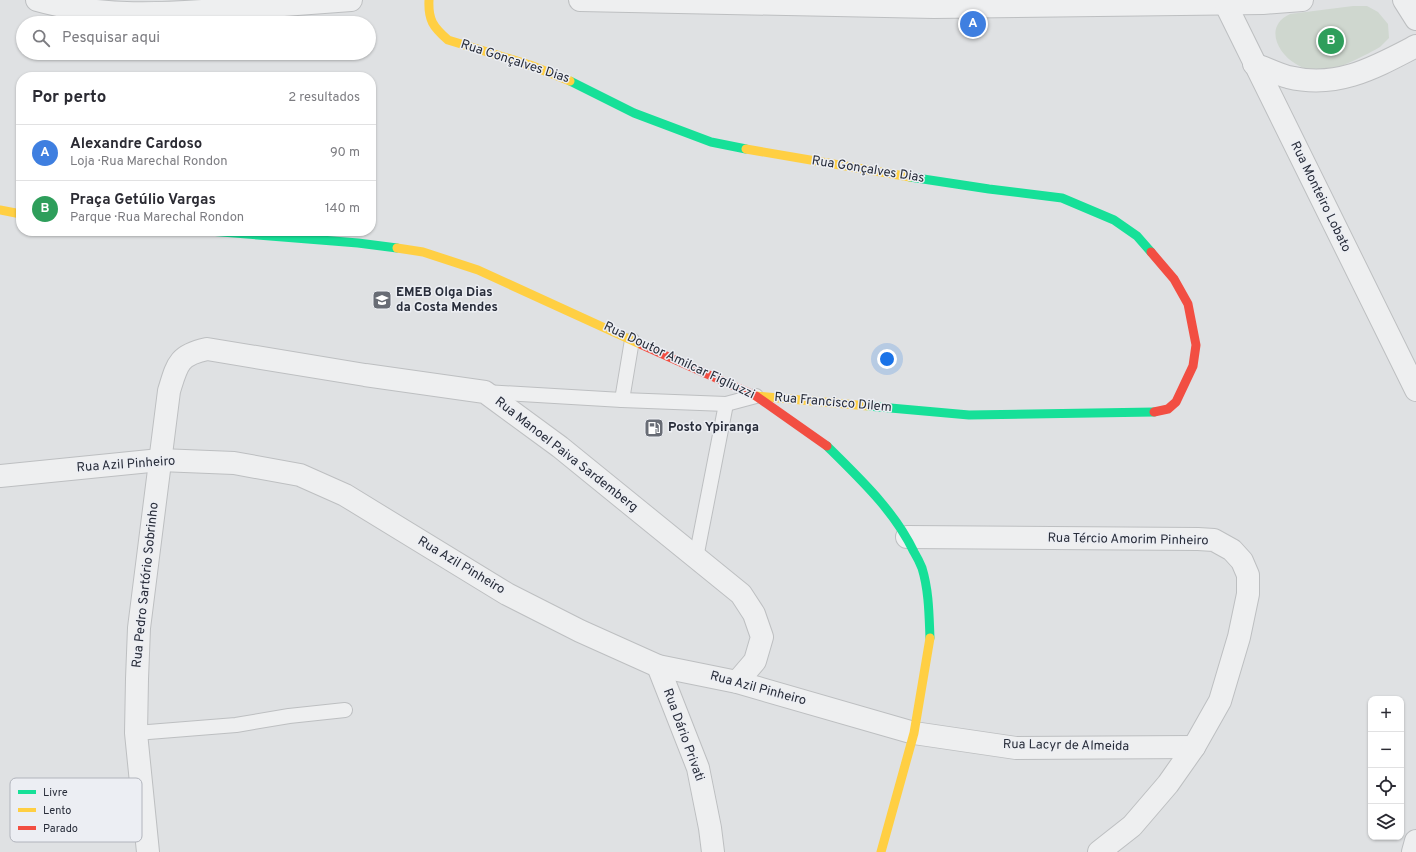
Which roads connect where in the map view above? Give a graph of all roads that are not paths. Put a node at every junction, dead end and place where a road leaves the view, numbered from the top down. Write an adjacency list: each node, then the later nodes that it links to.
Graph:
1 (37, 0): 2 (street)
2 (351, 0)
3 (429, 0): 21 (street, Rua Gonçalves Dias)
4 (580, 0): 7 (street)
5 (1302, 0): 7 (street)
6 (1404, 0): 8 (street)
7 (1225, 3): 10 (street, Rua Monteiro Lobato)
8 (1416, 19)
9 (1416, 46): 10 (street)
10 (1254, 64): 16 (street, Rua Monteiro Lobato)
11 (0, 210): 12 (street)
12 (16, 213)
13 (270, 236): 14 (street, Rua Doutor Amilcar Figliuzzi)
14 (632, 340): 18 (street, Rua Doutor Amilcar Figliuzzi); 19 (lane)
15 (177, 367): 17 (street, Rua Manoel Paiva Sardemberg); 22 (street, Rua Pedro Sartório Sobrinho)
16 (1416, 390)
17 (485, 392): 19 (lane, Rua Francisco Dilem); 25 (street, Rua Manoel Paiva Sardemberg)
18 (756, 396): 20 (lane, Rua Francisco Dilem); 21 (street, Rua Francisco Dilem); 24 (street, Rua Doutor Amilcar Figliuzzi)
19 (622, 400): 20 (lane, Rua Francisco Dilem)
20 (726, 404): 25 (lane)
21 (1157, 412)
22 (160, 460): 23 (street, Rua Azil Pinheiro); 26 (street, Rua Azil Pinheiro); 29 (street, Rua Pedro Sartório Sobrinho)
23 (0, 476)
24 (907, 537): 30 (street, Rua Doutor Amilcar Figliuzzi); 31 (street, Rua Tércio Amorim Pinheiro)
25 (696, 558): 27 (street, Rua Manoel Paiva Sardemberg)
26 (658, 666): 27 (street, Rua Azil Pinheiro); 36 (street, Rua Dário Privati)
27 (737, 682): 30 (street, Rua Azil Pinheiro)
28 (345, 710): 29 (lane)
29 (136, 733): 32 (street, Rua Pedro Sartório Sobrinho)
30 (914, 733): 31 (street, Rua Lacyr de Almeida); 37 (street, Rua Doutor Amilcar Figliuzzi)
31 (1194, 747): 38 (street, Rua Tércio Amorim Pinheiro)
32 (141, 778)
33 (142, 792): 35 (street, Rua Pedro Sartório Sobrinho)
34 (1416, 841): 39 (street)
35 (148, 852)
36 (713, 852)
37 (881, 852)
38 (1099, 852)
39 (1413, 852)

